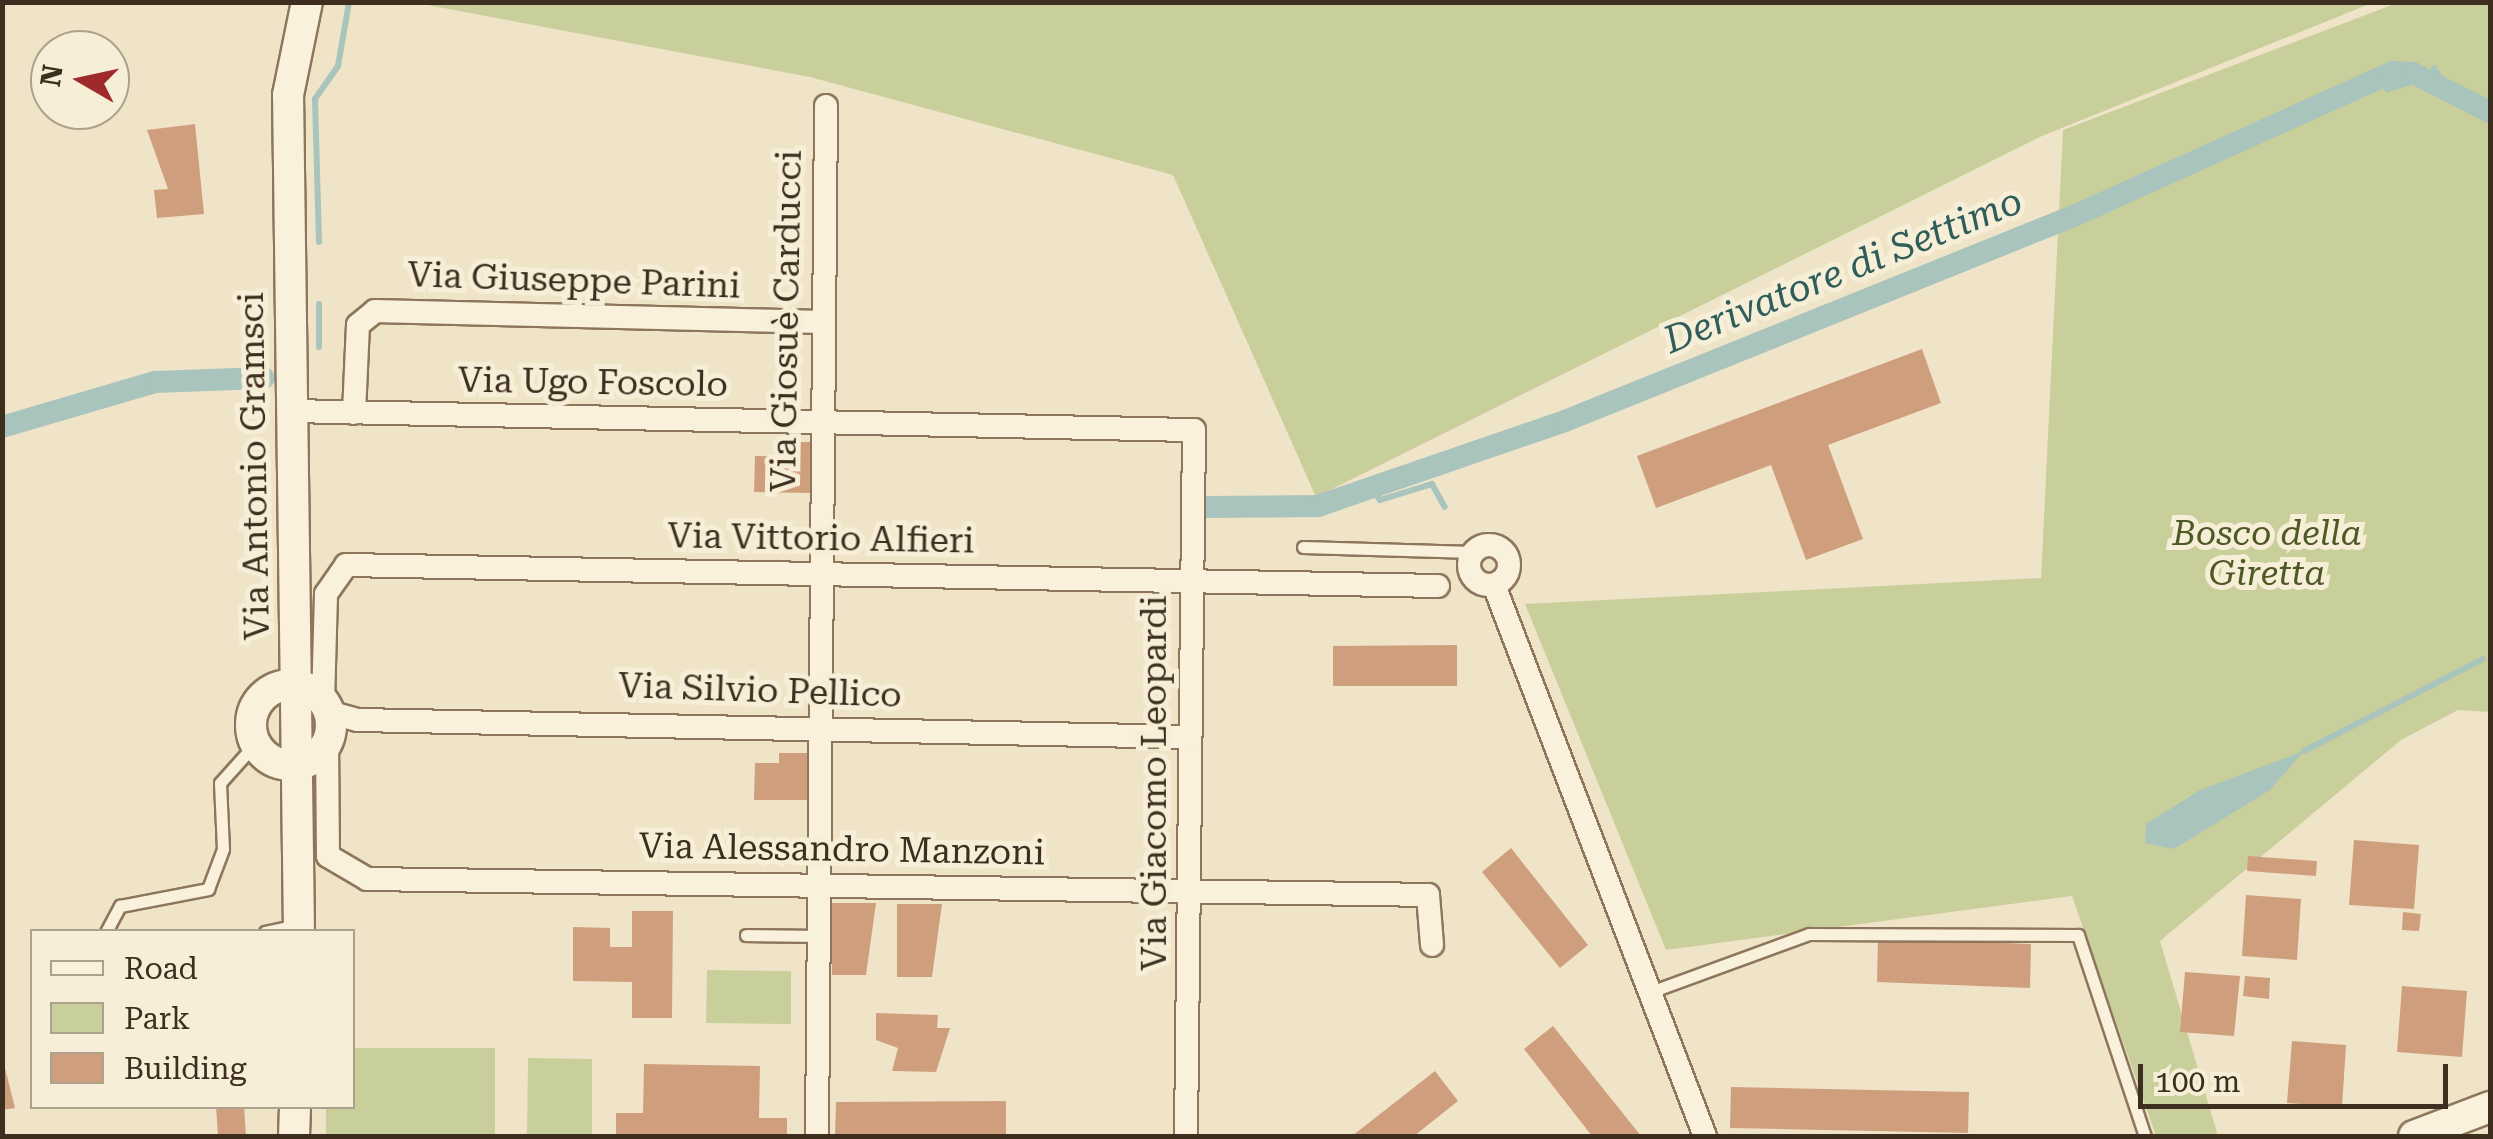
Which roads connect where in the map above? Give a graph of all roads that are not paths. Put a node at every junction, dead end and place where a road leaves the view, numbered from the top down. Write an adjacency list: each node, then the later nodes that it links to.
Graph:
1 (292, 2): 15 (main road, Via Antonio Gramsci)
2 (307, 2): 5 (main road, Via Antonio Gramsci)
3 (826, 106): 4 (street, Via Giosuè Carducci)
4 (822, 322): 6 (street, Via Giuseppe Parini); 7 (street, Via Giosuè Carducci)
5 (291, 411): 6 (street, Via Ugo Foscolo); 15 (main road, Via Antonio Gramsci)
6 (354, 414): 7 (street, Via Ugo Foscolo)
7 (819, 422): 8 (street, Via Ugo Foscolo); 11 (street, Via Giosuè Carducci)
8 (1194, 430): 12 (street, Via Giacomo Leopardi)
9 (1303, 547): 10 (lane)
10 (1473, 552): 13 (street); 13 (street)
11 (818, 574): 12 (street, Via Vittorio Alfieri); 16 (street, Via Vittorio Alfieri); 17 (street, Via Giosuè Carducci)
12 (1191, 580): 14 (street, Via Vittorio Alfieri); 18 (street, Via Giacomo Leopardi)
13 (1494, 584): 28 (street)
14 (1438, 586)
15 (287, 686): 16 (main road); 19 (main road); 20 (main road, Via Antonio Gramsci)
16 (326, 718): 17 (street, Via Silvio Pellico); 20 (main road); 21 (street, Via Alessandro Manzoni)
17 (816, 730): 18 (street, Via Silvio Pellico); 21 (street, Via Giosuè Carducci)
18 (1189, 737): 22 (street, Via Giacomo Leopardi)
19 (255, 744): 20 (main road); 23 (lane)
20 (288, 764): 24 (main road, Via Antonio Gramsci)
21 (816, 884): 22 (street, Via Alessandro Manzoni); 26 (street, Via Giosuè Carducci)
22 (1189, 892): 27 (street, Via Alessandro Manzoni); 34 (street, Via Giacomo Leopardi)
23 (108, 929)
24 (286, 929)
25 (746, 934): 26 (lane)
26 (816, 936): 33 (street, Via Giosuè Carducci)
27 (1432, 944)
28 (1652, 991): 35 (street); 36 (lane)
29 (2490, 1107): 37 (main road)
30 (295, 1109): 32 (main road)
31 (2490, 1124): 38 (main road)
32 (294, 1136)
33 (817, 1136)
34 (1186, 1136)
35 (1705, 1136)
36 (2145, 1136)
37 (2414, 1136)
38 (2457, 1136)

